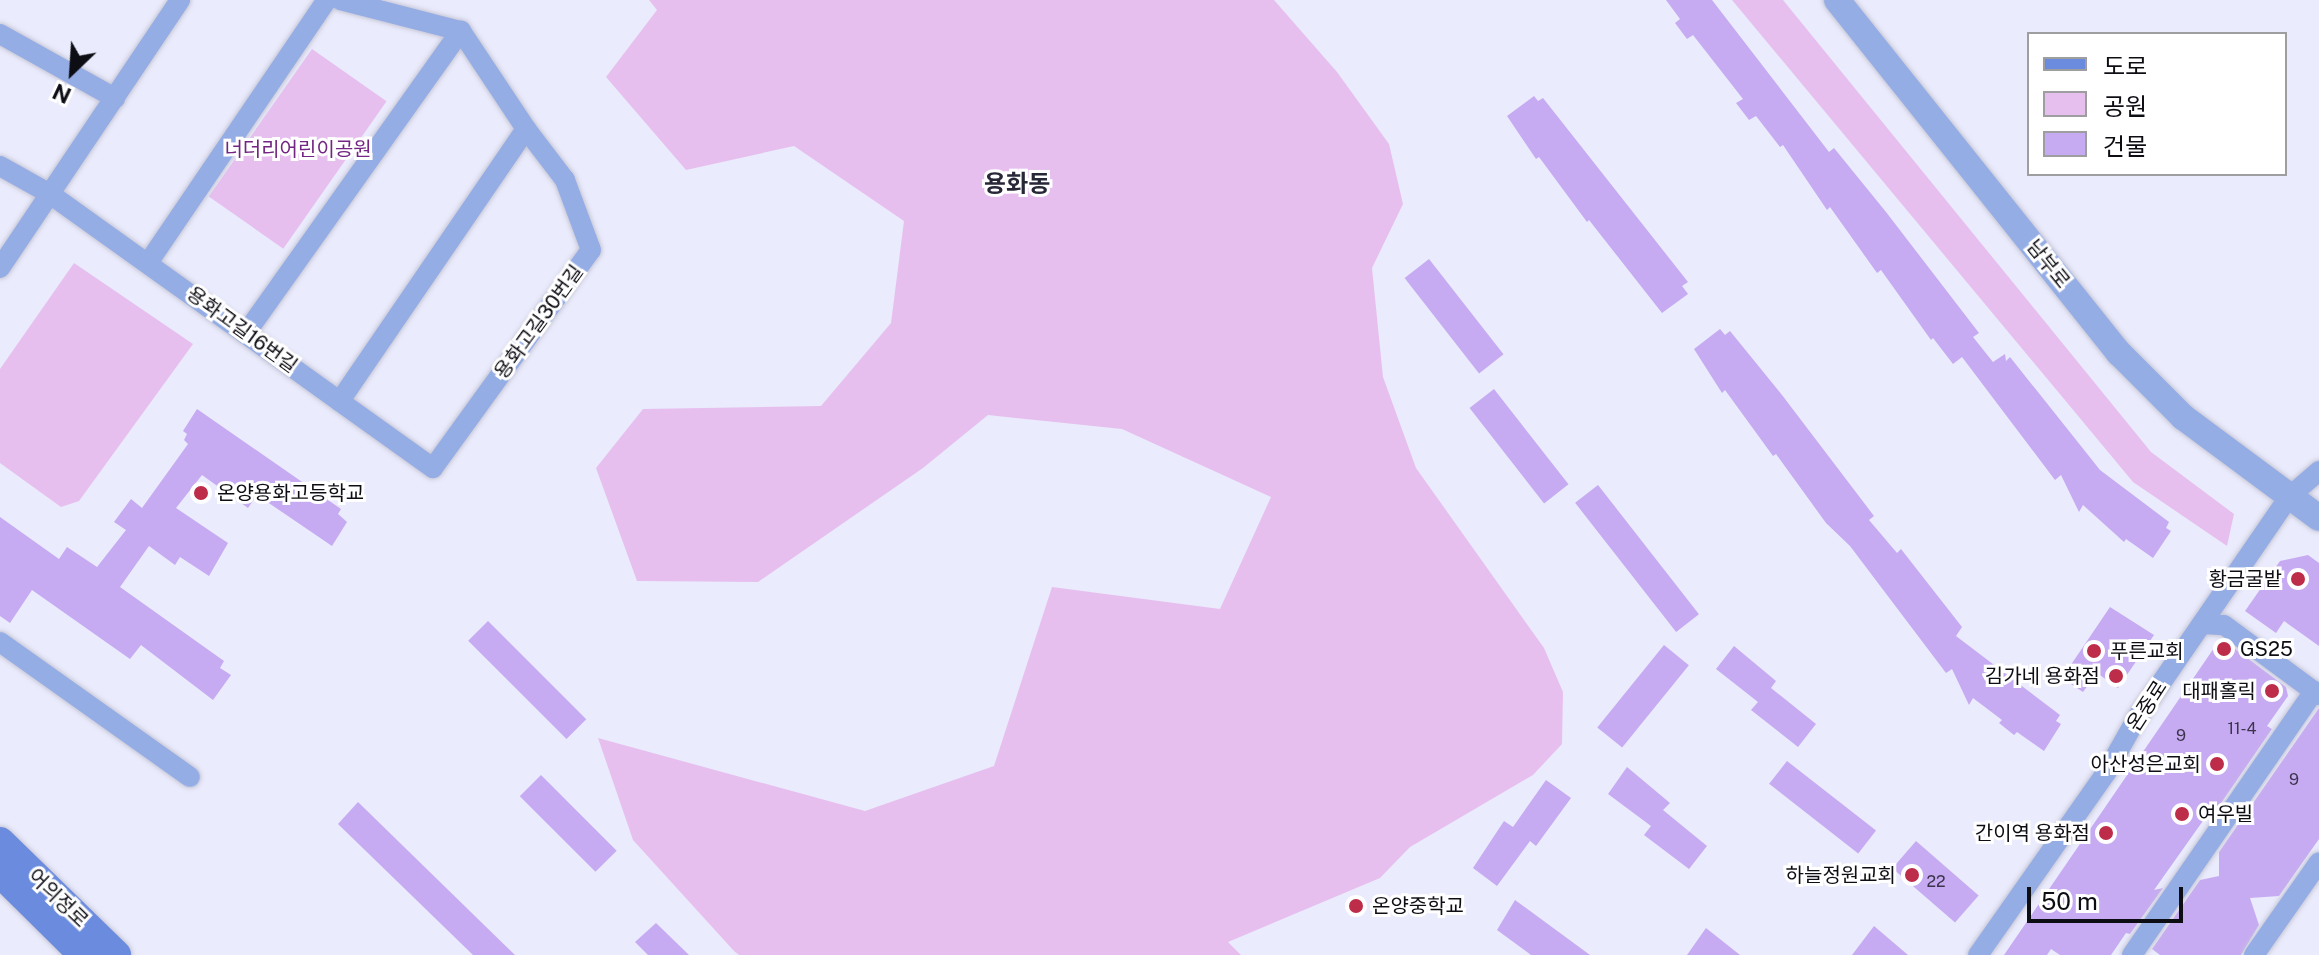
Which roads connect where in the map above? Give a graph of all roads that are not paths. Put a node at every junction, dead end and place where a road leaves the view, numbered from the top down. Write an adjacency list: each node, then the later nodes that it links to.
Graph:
1 (180, 0): 7 (street)
2 (327, 0): 11 (street)
3 (340, 0): 5 (street)
4 (1837, 0): 17 (street, 남부로)
5 (461, 31): 8 (street, 용화고길30번길); 13 (street)
6 (0, 34): 7 (street)
7 (115, 98): 10 (street)
8 (526, 129): 14 (street); 15 (street, 용화고길30번길)
9 (0, 166): 10 (street, 용화고길16번길)
10 (50, 194): 11 (street, 용화고길16번길); 12 (street)
11 (148, 263): 13 (street, 용화고길16번길)
12 (0, 268)
13 (246, 333): 14 (street, 용화고길16번길)
14 (340, 401): 15 (street, 용화고길16번길)
15 (433, 468)
16 (2319, 471): 17 (street)
17 (2289, 497): 18 (street, 남부로); 19 (street, 온중로)
18 (2319, 518)
19 (2202, 624): 21 (street); 28 (street, 온중로)
20 (0, 642): 22 (street)
21 (2317, 693): 29 (street)
22 (190, 777)
23 (0, 842): 27 (main road, 어의정로)
24 (2319, 862): 30 (street)
25 (0, 872): 26 (main road, 어의정로)
26 (84, 955)
27 (116, 955)
28 (1978, 955)
29 (2132, 955)
30 (2254, 955)

